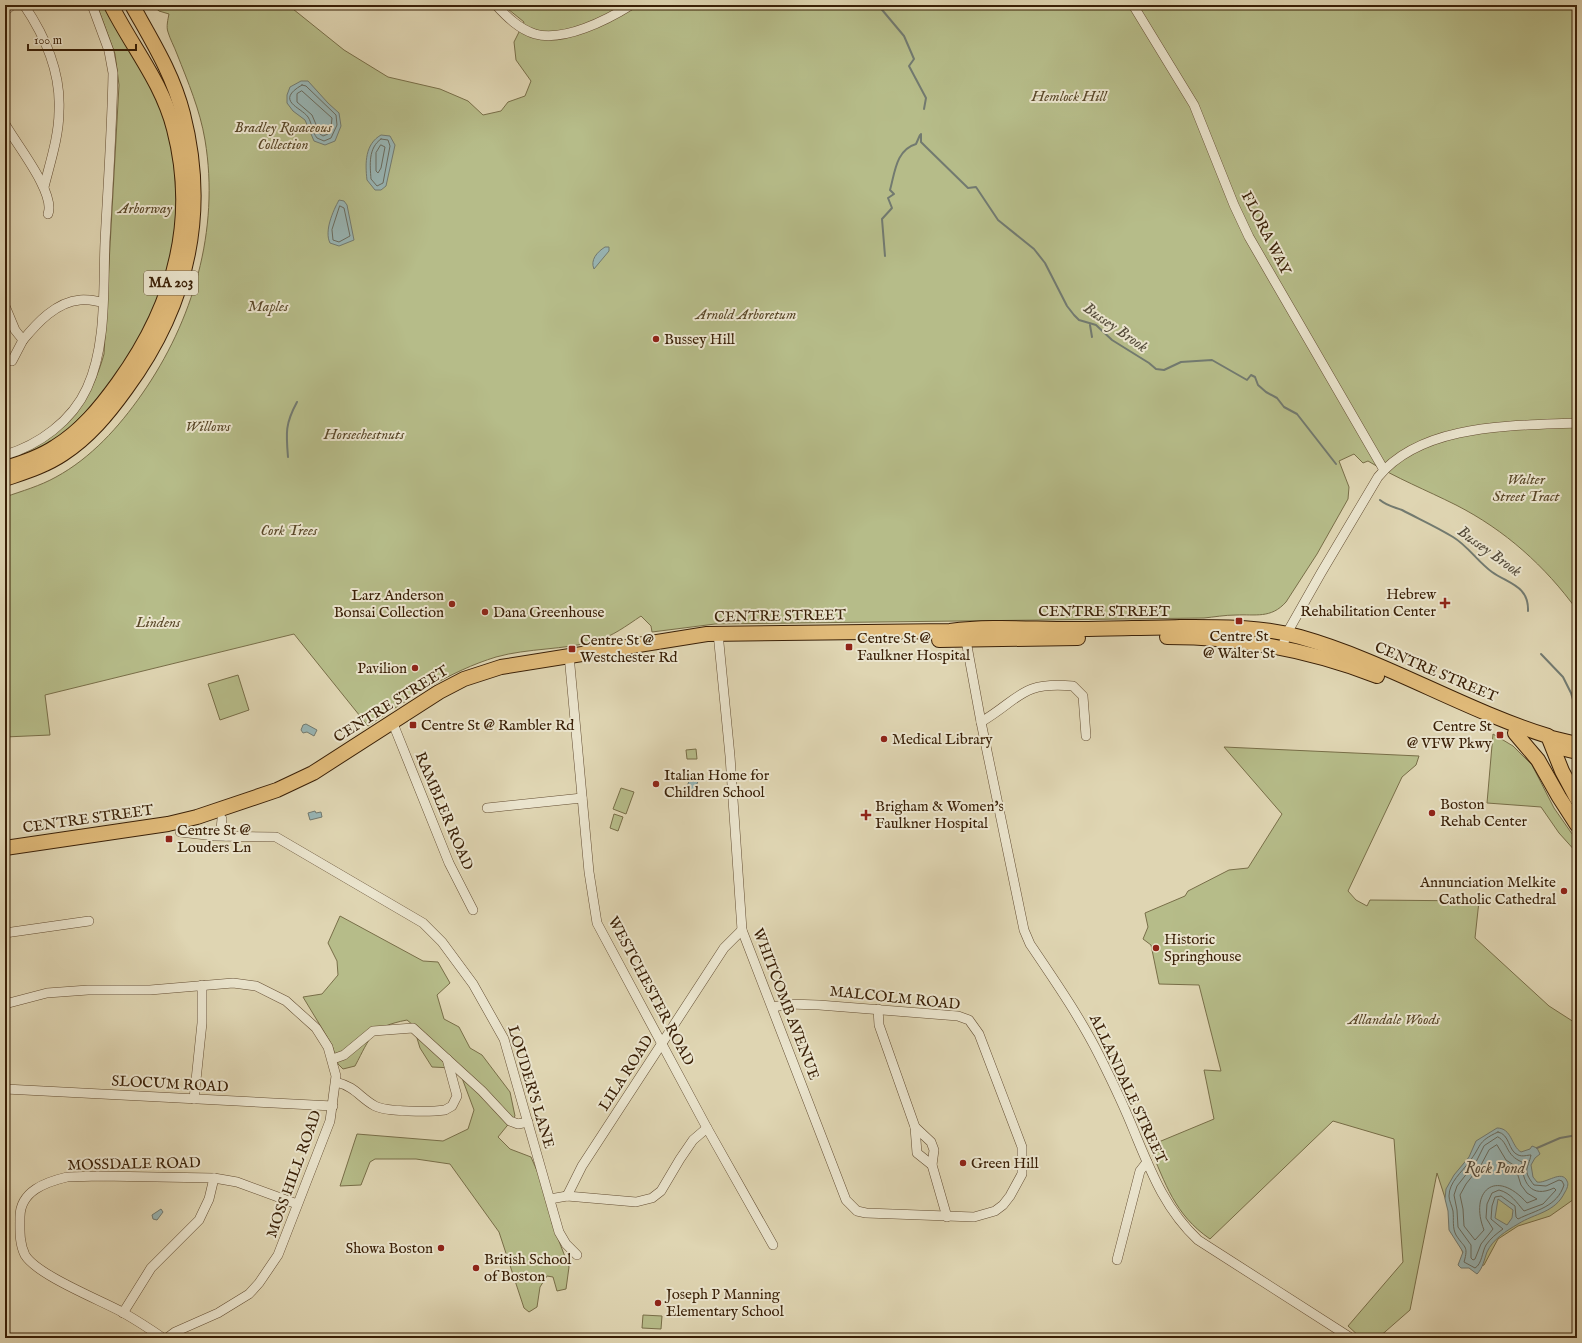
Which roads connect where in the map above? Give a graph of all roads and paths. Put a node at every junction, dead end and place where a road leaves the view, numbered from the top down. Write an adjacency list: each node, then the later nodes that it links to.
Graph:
1 (12, 5): 9 (street)
2 (24, 5): 13 (street)
3 (92, 5): 15 (street)
4 (111, 5): 11 (highway, MA 203)
5 (132, 5): 10 (highway, MA 203)
6 (496, 5): 7 (street)
7 (631, 5)
8 (1133, 5): 22 (street, FLORA WAY)
9 (5, 11)
10 (150, 36): 11 (highway); 23 (highway, MA 203)
11 (130, 38): 21 (highway, MA 203)
12 (5, 124): 13 (street)
13 (44, 187): 14 (street)
14 (48, 214)
15 (102, 302): 17 (street); 20 (street)
16 (5, 306): 17 (street)
17 (23, 340): 18 (street)
18 (12, 361)
19 (1577, 423): 22 (street)
20 (5, 454)
21 (5, 468)
22 (1384, 470): 24 (street)
23 (5, 479)
24 (1287, 633): 25 (highway, CENTRE STREET); 27 (street); 33 (highway, CENTRE STREET)
25 (965, 635): 26 (highway, CENTRE STREET); 27 (highway, CENTRE STREET); 29 (street, ALLANDALE STREET)
26 (719, 638): 28 (highway, CENTRE STREET); 47 (street, WHITCOMB AVENUE)
27 (1282, 648): 31 (highway, CENTRE STREET)
28 (569, 659): 30 (highway, CENTRE STREET); 36 (street, WESTCHESTER ROAD)
29 (981, 722): 32 (street); 63 (street, ALLANDALE STREET)
30 (394, 726): 39 (highway, CENTRE STREET); 43 (highway, CENTRE STREET); 45 (street, RAMBLER ROAD)
31 (1515, 733): 33 (highway, CENTRE STREET); 40 (highway)
32 (1086, 736)
33 (1550, 741): 34 (main road, CENTRE STREET); 35 (main road, CENTRE STREET); 37 (highway)
34 (1577, 743)
35 (1577, 753)
36 (582, 798): 38 (street); 53 (street, WESTCHESTER ROAD)
37 (1577, 799)
38 (487, 808)
39 (222, 819): 41 (highway, CENTRE STREET); 42 (street)
40 (1577, 825)
41 (180, 832): 42 (street, LOUDER'S LANE); 44 (highway, CENTRE STREET)
42 (226, 836): 60 (street, LOUDER'S LANE)
43 (5, 848)
44 (5, 858)
45 (473, 910)
46 (89, 921): 48 (street)
47 (742, 930): 51 (street, WHITCOMB AVENUE); 53 (street, LILA ROAD)
48 (5, 933)
49 (202, 985): 50 (street, MOSS HILL ROAD); 55 (street, MOSS HILL ROAD); 58 (street)
50 (5, 1004)
51 (773, 1008): 52 (street, MALCOLM ROAD); 69 (street, WHITCOMB AVENUE)
52 (878, 1009): 61 (street); 69 (street, MALCOLM ROAD)
53 (662, 1044): 62 (street, WESTCHESTER ROAD); 66 (street, LILA ROAD)
54 (447, 1058): 55 (street); 56 (street); 60 (street)
55 (333, 1059): 56 (street, MOSS HILL ROAD)
56 (336, 1082): 59 (street, MOSS HILL ROAD)
57 (5, 1090): 58 (street, SLOCUM ROAD)
58 (194, 1099): 59 (street, SLOCUM ROAD)
59 (333, 1106): 68 (street, MOSS HILL ROAD)
60 (528, 1122): 67 (street, LOUDER'S LANE)
61 (915, 1127): 64 (street); 64 (street)
62 (707, 1128): 66 (street); 70 (street, WESTCHESTER ROAD)
63 (1147, 1162): 72 (street); 76 (street, ALLANDALE STREET)
64 (932, 1165): 69 (street)
65 (214, 1178): 68 (street, MOSSDALE ROAD); 73 (street); 73 (street, MOSSDALE ROAD)
66 (567, 1196): 67 (street)
67 (550, 1199): 71 (street, LOUDER'S LANE)
68 (297, 1204): 75 (street, MOSS HILL ROAD)
69 (947, 1217)
70 (773, 1246)
71 (577, 1255)
72 (1117, 1260)
73 (123, 1313): 74 (street, MOSSDALE ROAD)
74 (163, 1338)
75 (168, 1338)
76 (1352, 1338)

